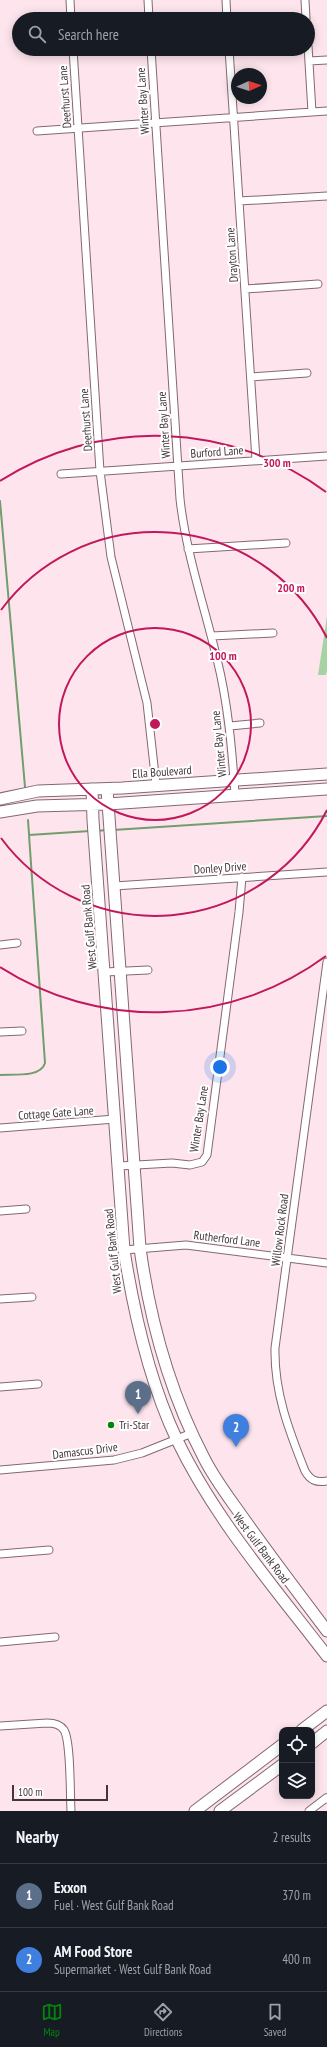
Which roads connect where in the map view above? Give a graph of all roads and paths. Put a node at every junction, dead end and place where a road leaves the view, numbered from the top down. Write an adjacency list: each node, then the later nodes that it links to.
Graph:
1 (70, 0): 5 (street)
2 (148, 0): 6 (street)
3 (226, 0): 7 (street)
4 (305, 0): 8 (street)
5 (71, 12)
6 (149, 12)
7 (227, 12)
8 (306, 12)
9 (73, 56): 19 (street, Deerhurst Lane)
10 (151, 56): 18 (street, Winter Bay Lane)
11 (230, 56): 17 (street, Drayton Lane)
12 (309, 56): 14 (street)
13 (327, 60): 14 (street)
14 (309, 61): 16 (street)
15 (327, 111): 16 (street)
16 (312, 112): 17 (street)
17 (234, 118): 18 (street); 22 (street, Drayton Lane)
18 (156, 124): 19 (street); 29 (street, Winter Bay Lane)
19 (78, 128): 20 (street); 30 (street, Deerhurst Lane)
20 (37, 131)
21 (327, 196): 22 (street)
22 (239, 201): 24 (street, Drayton Lane)
23 (318, 284): 24 (street)
24 (246, 289): 26 (street, Drayton Lane)
25 (307, 373): 26 (street)
26 (251, 376): 28 (street, Drayton Lane)
27 (327, 456): 28 (street, Burford Lane)
28 (256, 460): 29 (street, Burford Lane)
29 (178, 466): 30 (street, Burford Lane); 33 (street, Winter Bay Lane)
30 (100, 471): 31 (street, Burford Lane); 40 (street, Deerhurst Lane)
31 (61, 474)
32 (286, 543): 33 (street)
33 (188, 549): 35 (street, Winter Bay Lane)
34 (273, 632): 35 (street)
35 (212, 636): 37 (street, Winter Bay Lane)
36 (260, 723): 37 (street)
37 (230, 726): 39 (street, Winter Bay Lane)
38 (327, 774): 39 (main road, Ella Boulevard)
39 (234, 780): 40 (main road, Ella Boulevard); 44 (street, Winter Bay Lane)
40 (156, 784): 42 (main road, Ella Boulevard)
41 (92, 789): 42 (main road, Ella Boulevard); 45 (main road, Ella Boulevard); 46 (main road, West Gulf Bank Road)
42 (107, 789): 47 (main road, West Gulf Bank Road)
43 (327, 789): 44 (main road)
44 (235, 794): 47 (main road)
45 (0, 799)
46 (92, 804): 47 (main road); 48 (main road); 57 (main road, West Gulf Bank Road)
47 (108, 804): 51 (main road, West Gulf Bank Road)
48 (0, 812)
49 (327, 872): 50 (street, Donley Drive)
50 (242, 877): 51 (street, Donley Drive); 62 (street, Winter Bay Lane)
51 (114, 886): 56 (main road, West Gulf Bank Road)
52 (17, 943): 53 (street)
53 (0, 945)
54 (327, 962): 68 (street, Willow Rock Road)
55 (148, 970): 56 (street)
56 (120, 971): 57 (street); 62 (main road, West Gulf Bank Road)
57 (105, 972): 60 (main road, West Gulf Bank Road)
58 (22, 1031): 59 (street)
59 (0, 1032)
60 (115, 1119): 61 (street, Cottage Gate Lane); 63 (main road, West Gulf Bank Road)
61 (0, 1128)
62 (134, 1164): 63 (street, Winter Bay Lane); 66 (main road, West Gulf Bank Road)
63 (119, 1166): 67 (main road, West Gulf Bank Road)
64 (26, 1209): 65 (street)
65 (0, 1211)
66 (140, 1248): 67 (street, Rutherford Lane); 68 (street, Rutherford Lane); 72 (main road, West Gulf Bank Road)
67 (124, 1250): 73 (main road, West Gulf Bank Road)
68 (287, 1258): 69 (street, Rutherford Lane); 79 (street, Willow Rock Road)
69 (327, 1263)
70 (32, 1296): 71 (street)
71 (0, 1299)
72 (156, 1334): 73 (main road); 76 (main road, West Gulf Bank Road)
73 (142, 1339): 77 (main road, West Gulf Bank Road)
74 (38, 1384): 75 (street)
75 (0, 1387)
76 (192, 1433): 77 (street, Damascus Drive); 82 (main road, West Gulf Bank Road)
77 (176, 1439): 78 (street, Damascus Drive); 83 (main road, West Gulf Bank Road)
78 (0, 1470)
79 (327, 1481)
80 (50, 1550): 81 (street)
81 (0, 1554)
82 (271, 1556): 83 (main road); 84 (main road, West Gulf Bank Road)
83 (258, 1566): 87 (main road, West Gulf Bank Road)
84 (327, 1631)
85 (55, 1637): 86 (street)
86 (0, 1642)
87 (327, 1656)
88 (327, 1711): 91 (main road)
89 (0, 1721): 90 (street)
90 (0, 1726): 99 (street)
91 (306, 1727)
92 (327, 1731): 93 (main road)
93 (315, 1740)
94 (279, 1747): 96 (main road)
95 (279, 1767): 97 (main road)
96 (245, 1773): 97 (main road); 100 (main road)
97 (255, 1786): 101 (main road)
98 (326, 1798): 102 (street)
99 (71, 1811)
100 (195, 1811)
101 (220, 1811)
102 (309, 1811)

